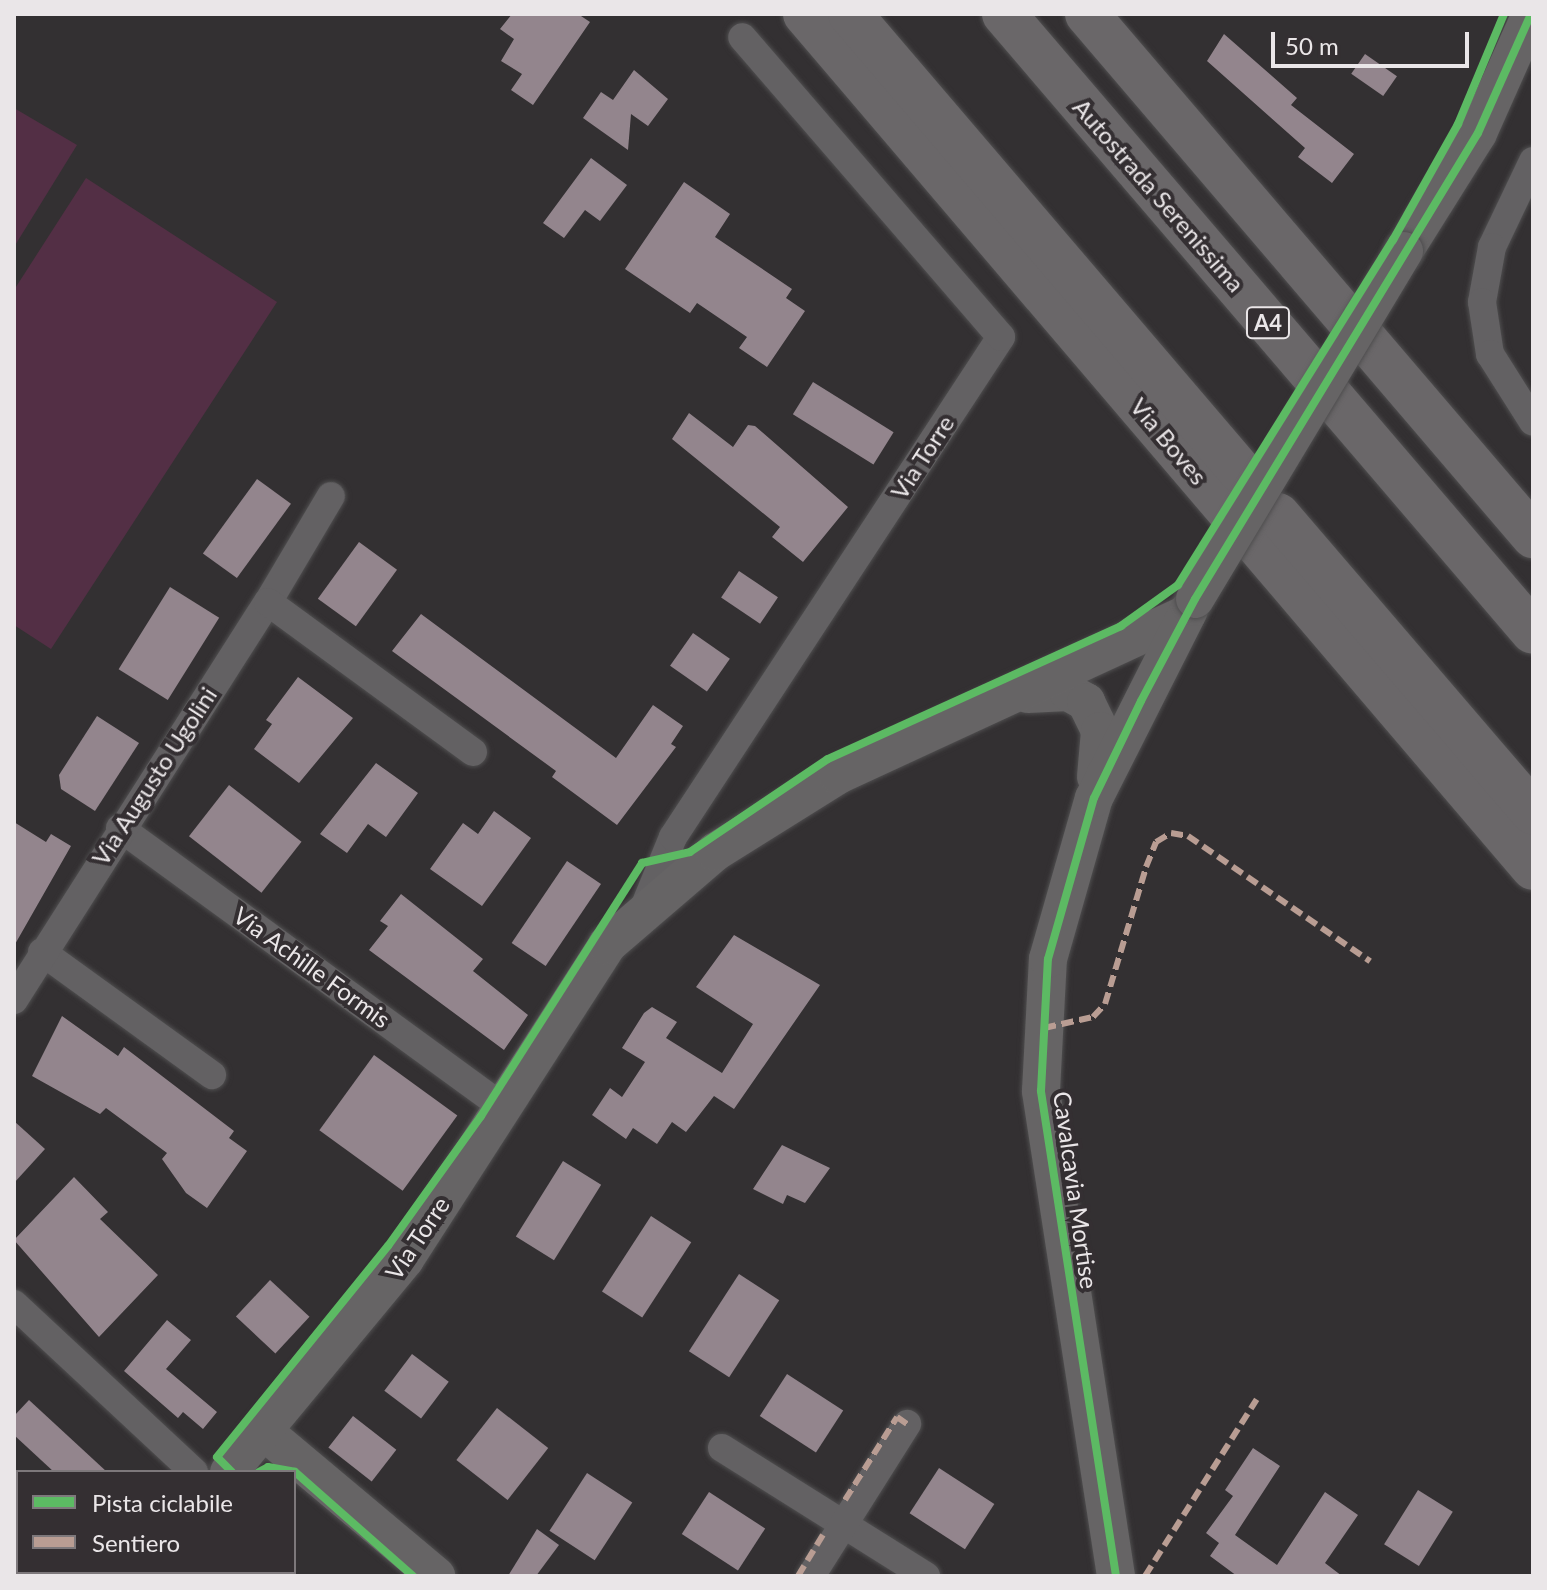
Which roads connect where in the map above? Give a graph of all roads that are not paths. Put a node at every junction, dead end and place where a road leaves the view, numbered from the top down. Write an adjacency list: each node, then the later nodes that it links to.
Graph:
1 (805, 14): 21 (highway, Via Boves)
2 (850, 14): 9 (highway, Via Boves)
3 (1004, 14): 15 (highway, Autostrada Serenissima / A4)
4 (1087, 14): 12 (highway, A4)
5 (1531, 14): 14 (street, Cavalcavia Mortise, bridge)
6 (742, 37): 22 (street, Via Torre)
7 (1533, 161): 8 (street)
8 (1533, 422)
9 (1240, 471)
10 (331, 496): 13 (street, Via Augusto Ugolini)
11 (1278, 515): 19 (highway)
12 (1533, 536)
13 (268, 602): 17 (street); 20 (street, Via Augusto Ugolini)
14 (1191, 606): 16 (street, Cavalcavia Mortise); 18 (street, Cavalcavia Mortise)
15 (1533, 632)
16 (1022, 695): 18 (street, Cavalcavia Mortise); 22 (street, Cavalcavia Mortise)
17 (473, 752)
18 (1094, 798): 38 (street, Cavalcavia Mortise)
19 (1533, 813)
20 (120, 828): 24 (street, Via Augusto Ugolini); 27 (street, Via Achille Formis)
21 (1533, 868)
22 (641, 915): 23 (street, Cavalcavia Mortise)
23 (607, 945): 27 (street, Via Torre)
24 (42, 952): 25 (street, Via Augusto Ugolini); 26 (street)
25 (14, 1000)
26 (212, 1075)
27 (503, 1107): 30 (street, Via Torre)
28 (14, 1304): 32 (street)
29 (907, 1424): 34 (street)
30 (267, 1434): 33 (street, Via Torre); 35 (street)
31 (722, 1448): 34 (street)
32 (192, 1470)
33 (231, 1470)
34 (845, 1524): 36 (street); 37 (street)
35 (436, 1576)
36 (811, 1576)
37 (926, 1576)
38 (1116, 1576)

